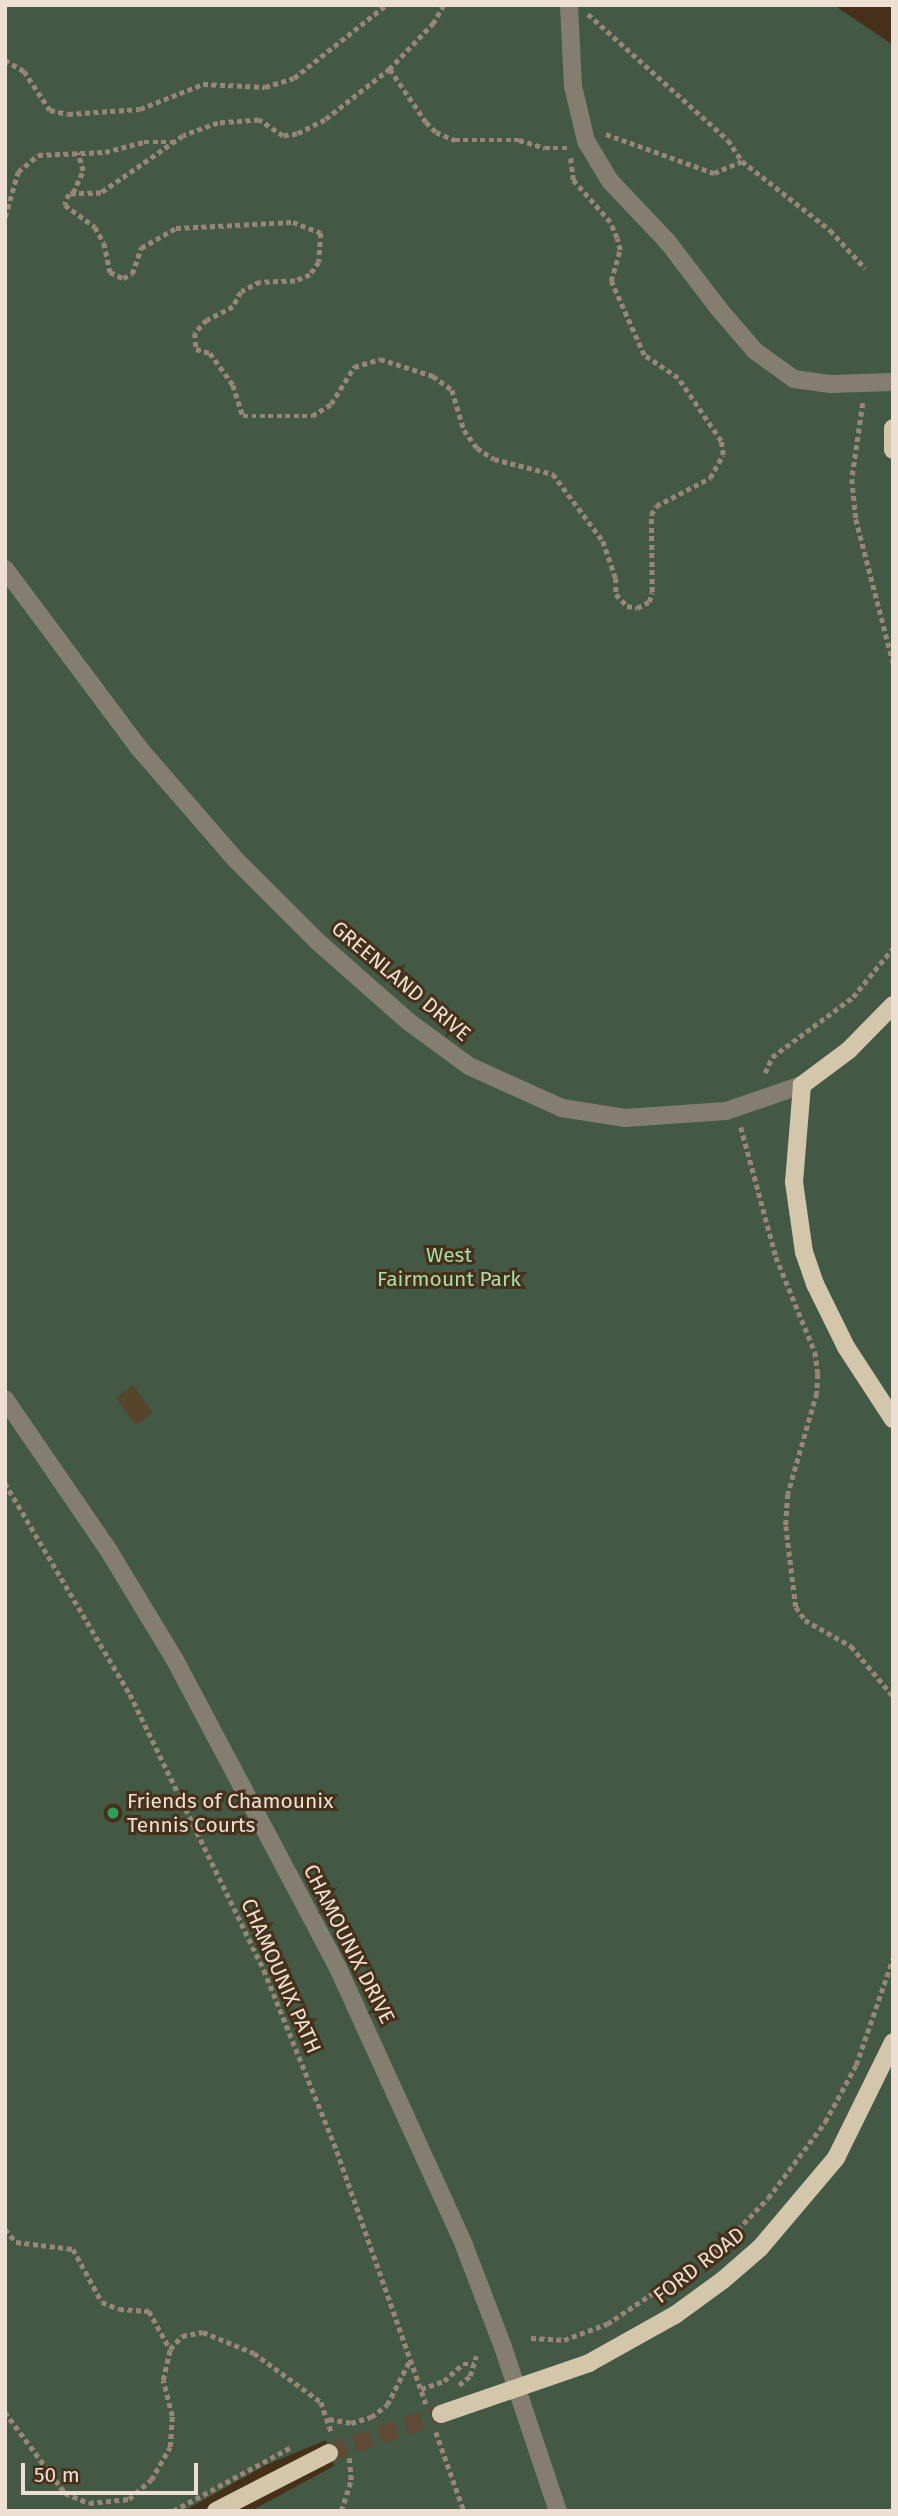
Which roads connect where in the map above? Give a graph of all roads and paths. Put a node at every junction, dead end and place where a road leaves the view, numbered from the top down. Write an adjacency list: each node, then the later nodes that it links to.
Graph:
1 (386, 5): 4 (path)
2 (444, 5): 5 (path)
3 (577, 8): 12 (path); 13 (street)
4 (5, 60)
5 (390, 69): 6 (path); 7 (path)
6 (415, 103)
7 (174, 142): 9 (path); 10 (path)
8 (569, 148): 10 (path)
9 (78, 153): 10 (path); 11 (path)
10 (73, 193)
11 (5, 217)
12 (865, 268)
13 (893, 382)
14 (864, 399): 18 (path)
15 (893, 428): 16 (main road)
16 (893, 450)
17 (5, 569): 22 (street, GREENLAND DRIVE)
18 (893, 662)
19 (893, 948): 21 (path)
20 (893, 1005): 22 (main road, GREENLAND DRIVE)
21 (765, 1073)
22 (802, 1085): 25 (main road)
23 (741, 1127): 27 (path)
24 (5, 1399): 37 (street, CHAMOUNIX DRIVE)
25 (893, 1419)
26 (5, 1483): 34 (path, CHAMOUNIX PATH)
27 (893, 1696)
28 (893, 1958): 31 (path)
29 (893, 2042): 37 (main road, FORD ROAD)
30 (5, 2230): 32 (path)
31 (531, 2338)
32 (170, 2349): 39 (path); 41 (path)
33 (476, 2356): 35 (path)
34 (410, 2360): 36 (path, CHAMOUNIX PATH); 41 (path)
35 (474, 2364): 36 (path); 38 (path)
36 (421, 2389): 40 (path, CHAMOUNIX PATH)
37 (518, 2389): 40 (main road, FORD ROAD); 46 (street, CHAMOUNIX DRIVE)
38 (452, 2390)
39 (5, 2412)
40 (435, 2418): 45 (path, CHAMOUNIX PATH)
41 (329, 2419): 42 (path)
42 (336, 2449): 43 (main road); 44 (path)
43 (216, 2511)
44 (341, 2511)
45 (464, 2511)
46 (558, 2511)

